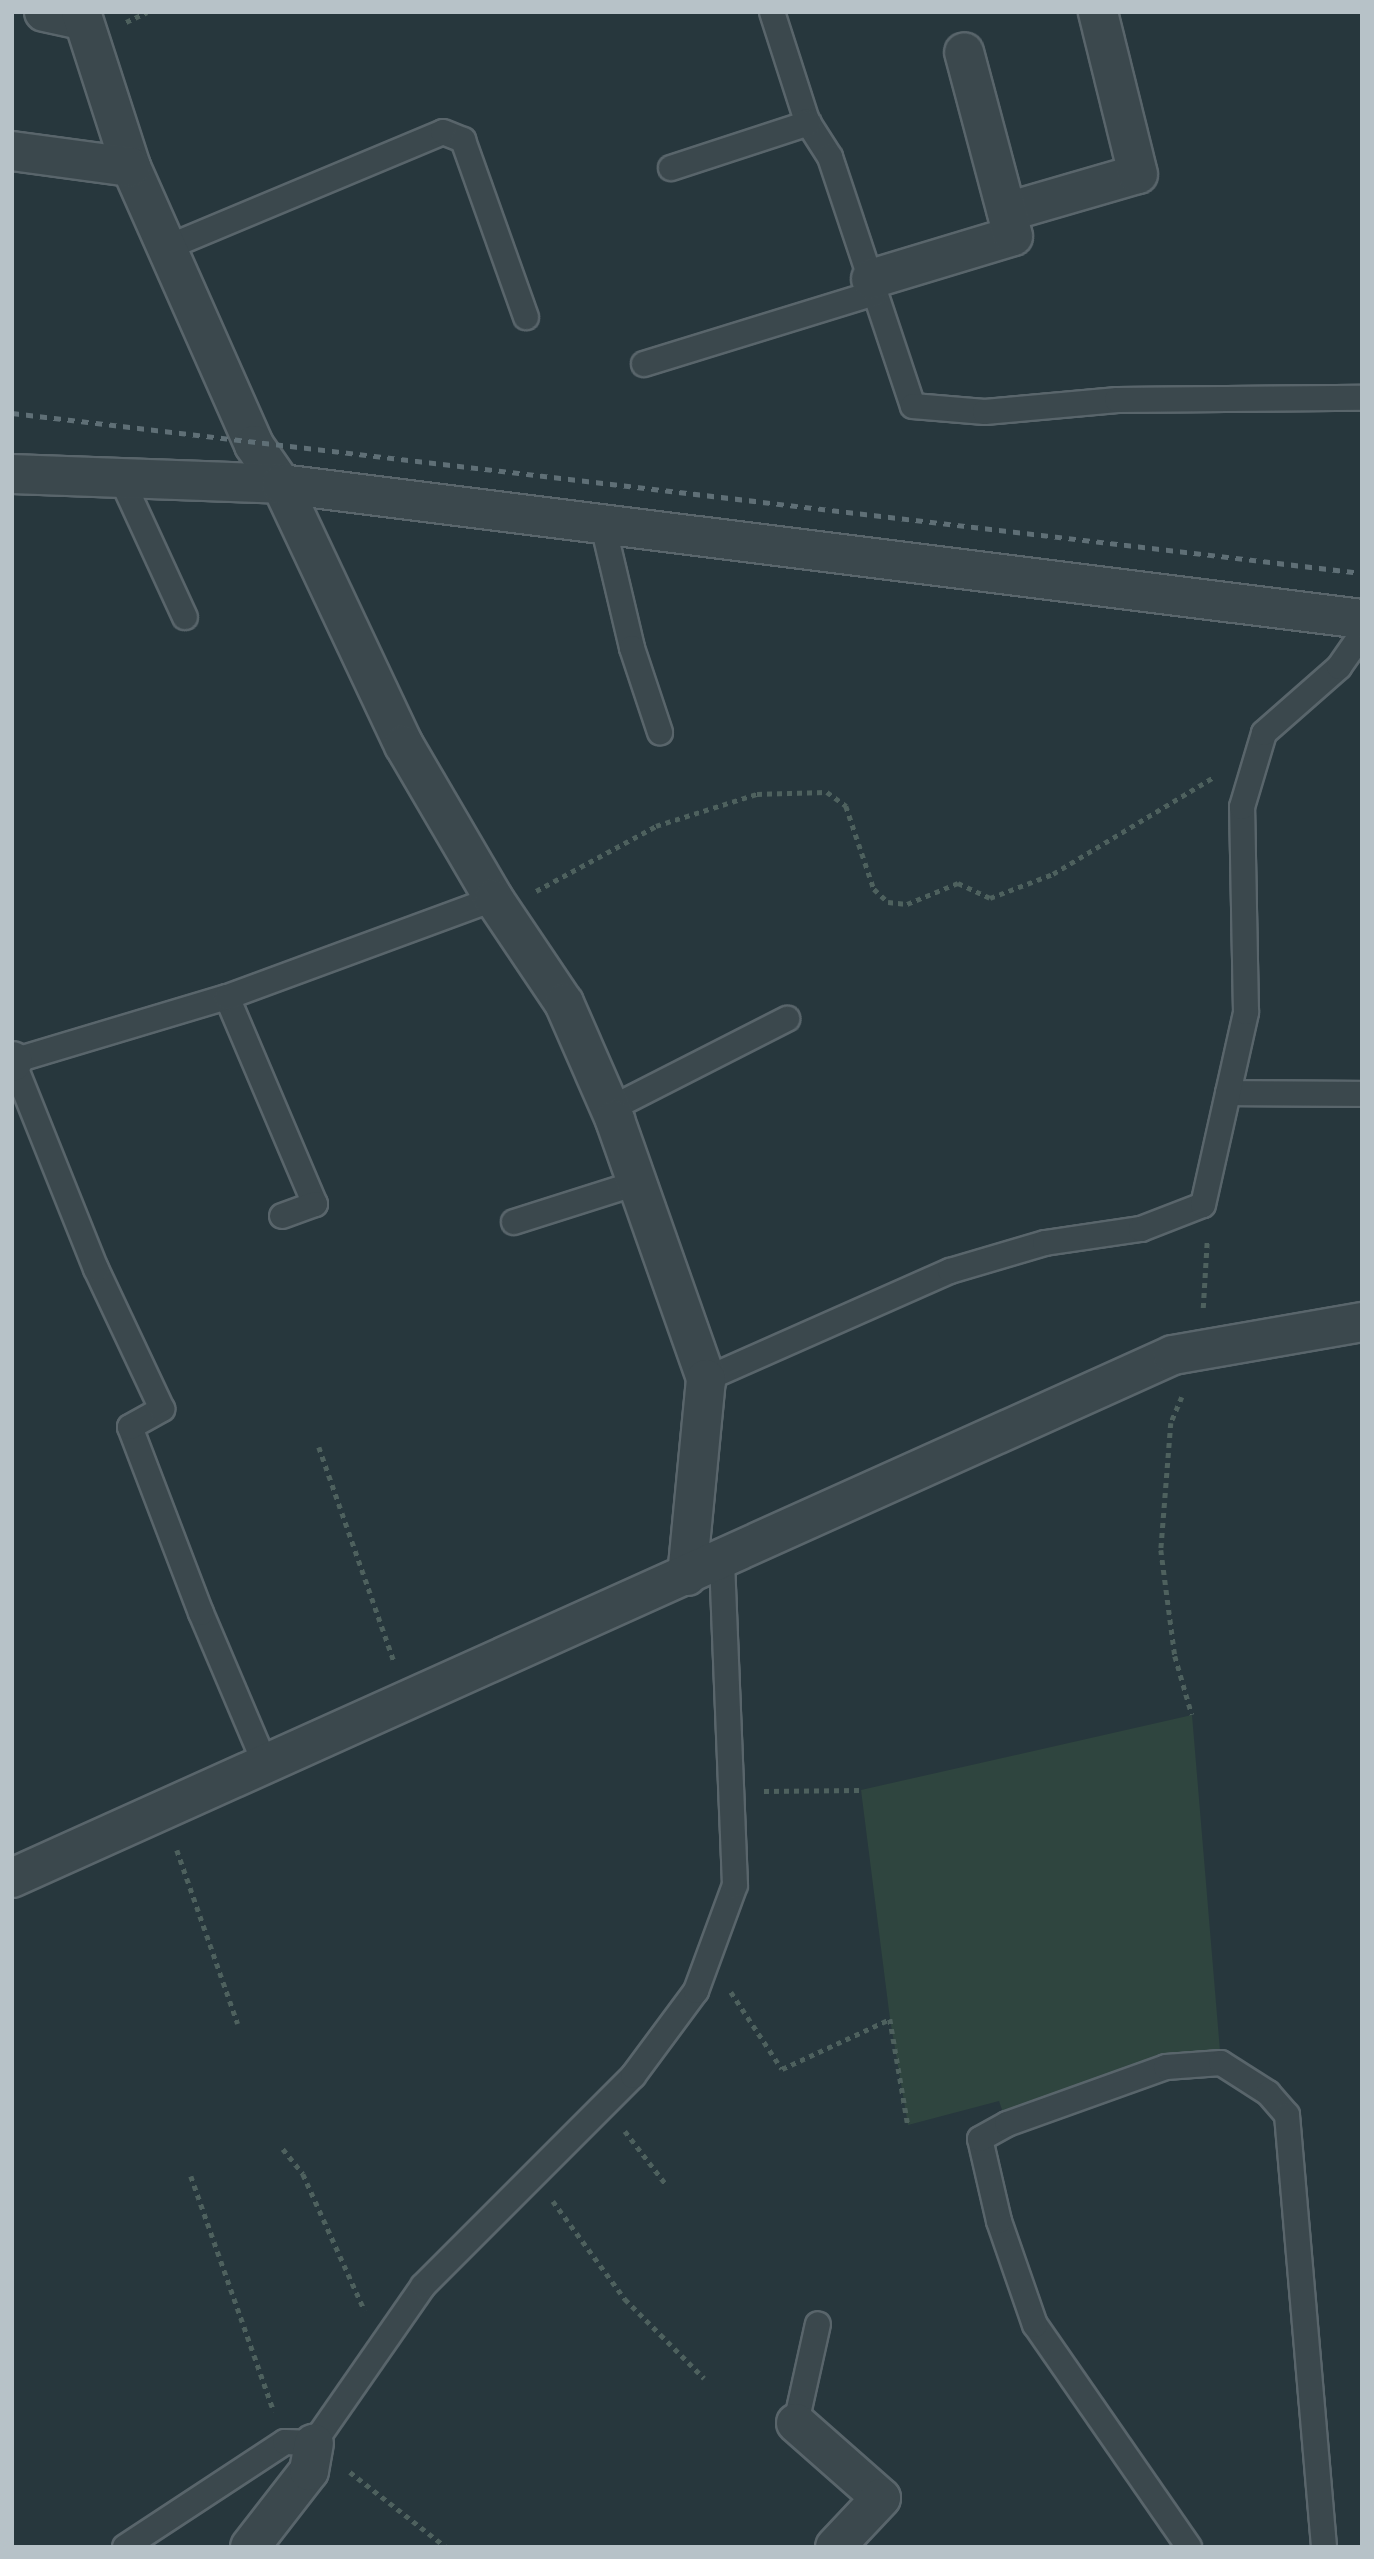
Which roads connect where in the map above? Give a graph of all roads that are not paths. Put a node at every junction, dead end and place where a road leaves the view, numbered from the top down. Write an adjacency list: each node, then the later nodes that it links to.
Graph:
1 (44, 12): 4 (street)
2 (772, 12): 6 (lane)
3 (1098, 12): 10 (street)
4 (82, 16): 8 (street)
5 (964, 52): 10 (street)
6 (809, 123): 9 (lane); 12 (lane)
7 (12, 151): 8 (street)
8 (131, 167): 11 (street)
9 (671, 168)
10 (1007, 212): 12 (street)
11 (166, 248): 13 (lane); 18 (street)
12 (873, 286): 14 (lane); 15 (lane)
13 (526, 317)
14 (643, 364)
15 (1362, 398)
16 (12, 474): 17 (street)
17 (121, 478): 18 (street); 20 (lane)
18 (281, 484): 19 (street); 24 (street)
19 (603, 525): 21 (street); 23 (lane)
20 (185, 617)
21 (1362, 619)
22 (1362, 634): 28 (lane)
23 (660, 732)
24 (498, 904): 25 (lane); 30 (street)
25 (227, 997): 27 (lane); 32 (lane)
26 (788, 1019): 30 (lane)
27 (13, 1062): 38 (lane)
28 (1228, 1093): 29 (lane); 35 (lane)
29 (1362, 1094)
30 (610, 1109): 31 (street)
31 (637, 1182): 33 (lane); 35 (street)
32 (282, 1216)
33 (514, 1222)
34 (1362, 1322): 36 (street)
35 (706, 1379): 37 (street)
36 (722, 1560): 37 (street); 42 (lane)
37 (687, 1576): 38 (street)
38 (266, 1766): 39 (street)
39 (12, 1878)
40 (818, 2324): 41 (lane)
41 (796, 2423): 46 (street)
42 (299, 2443): 44 (lane); 45 (street)
43 (1316, 2542): 47 (lane)
44 (125, 2547)
45 (250, 2547)
46 (835, 2547)
47 (1189, 2547)

